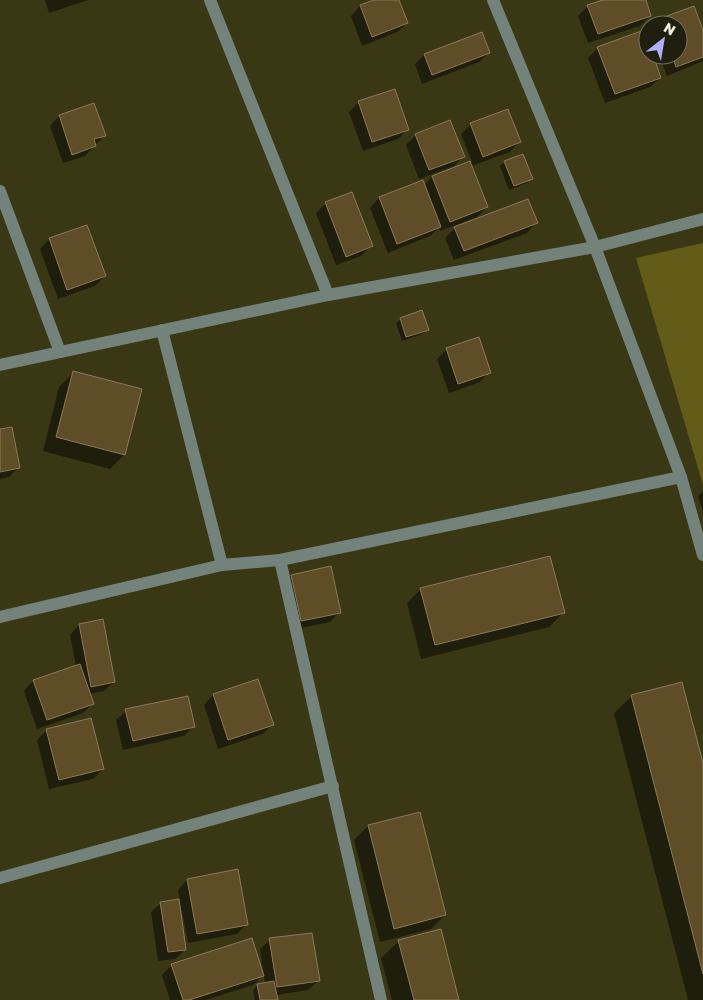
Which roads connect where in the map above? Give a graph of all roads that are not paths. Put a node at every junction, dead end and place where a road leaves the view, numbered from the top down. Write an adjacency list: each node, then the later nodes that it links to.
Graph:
1 (210, 0): 6 (street)
2 (493, 0): 5 (street)
3 (0, 192): 8 (street)
4 (703, 219): 5 (street)
5 (595, 247): 6 (street); 10 (street)
6 (328, 295): 7 (street)
7 (162, 330): 8 (street); 13 (street)
8 (60, 352): 9 (street)
9 (0, 365)
10 (681, 477): 11 (street); 12 (street)
11 (703, 555)
12 (280, 560): 13 (street); 15 (street)
13 (222, 565): 14 (street)
14 (0, 617)
15 (333, 786): 16 (street); 17 (street)
16 (0, 878)
17 (381, 1000)

